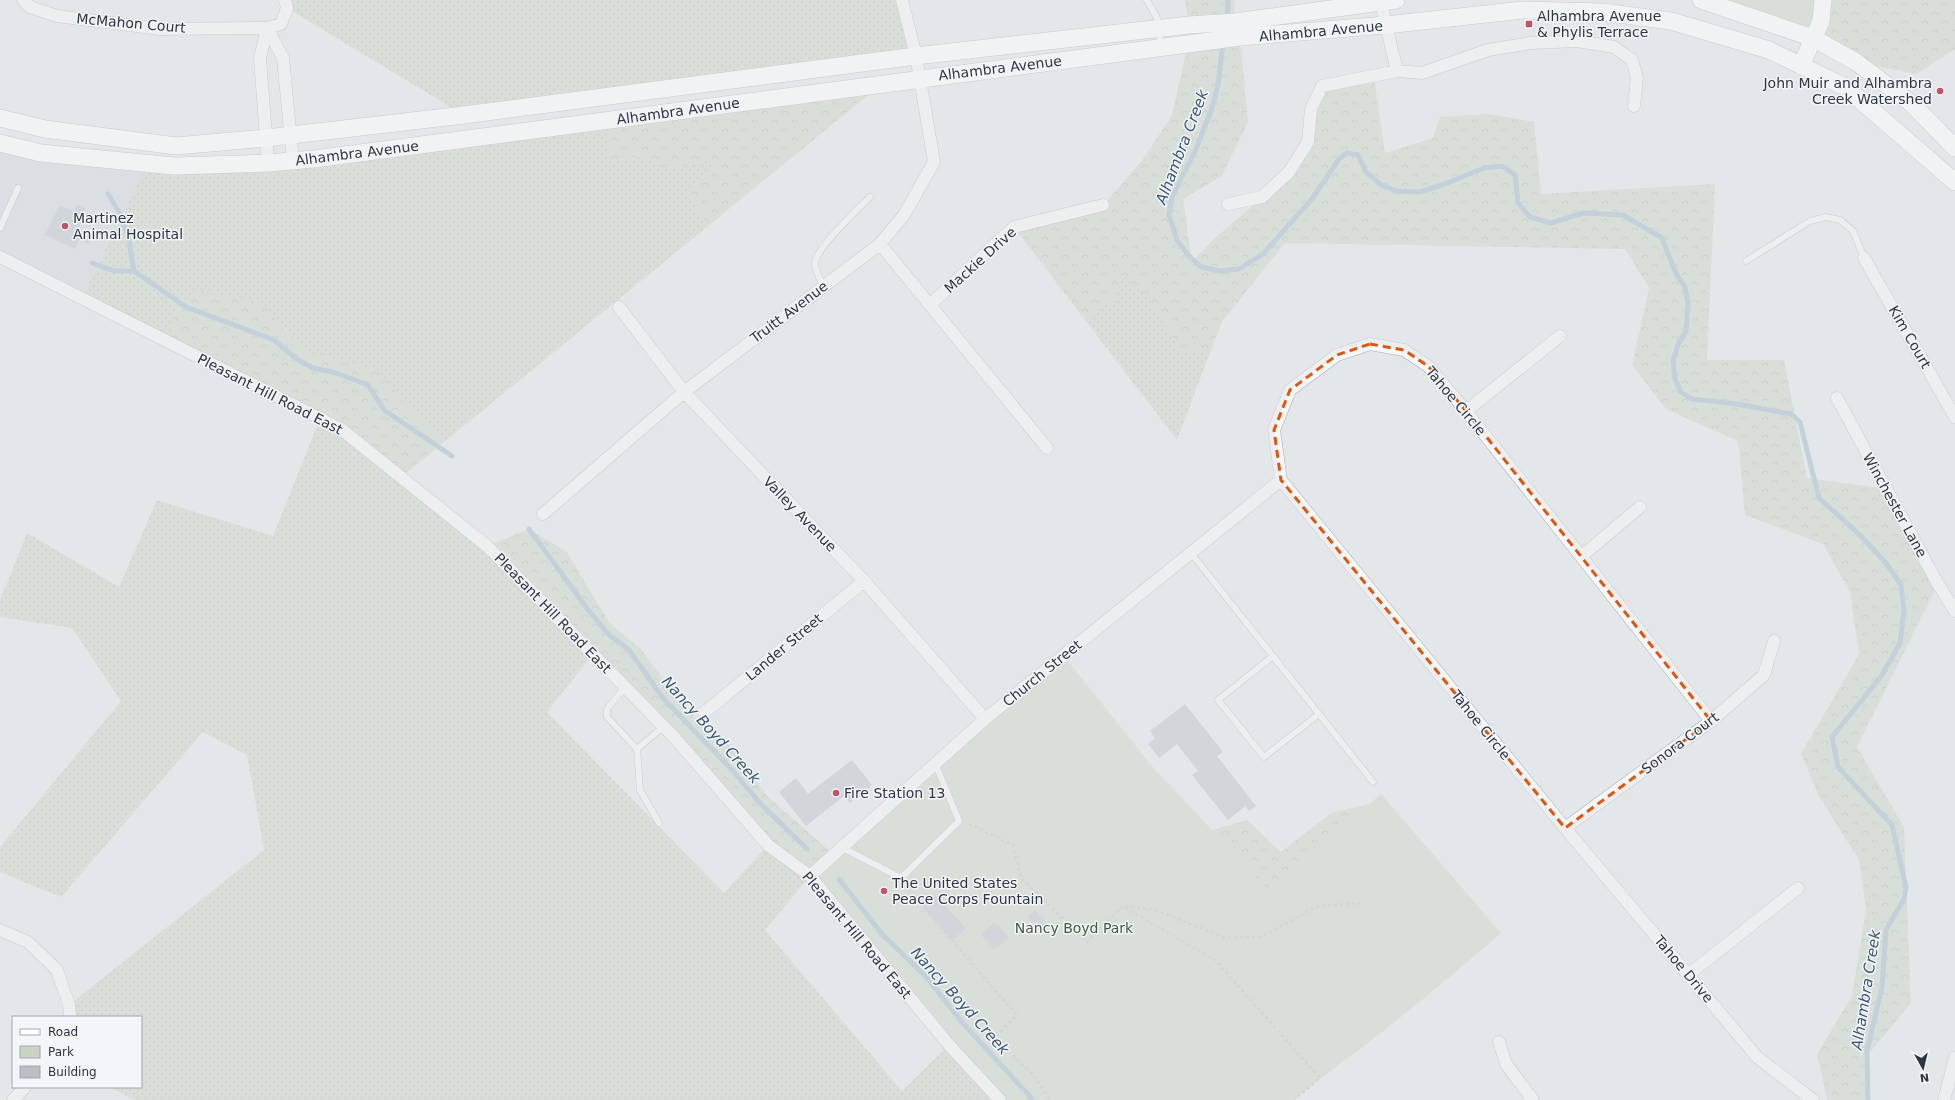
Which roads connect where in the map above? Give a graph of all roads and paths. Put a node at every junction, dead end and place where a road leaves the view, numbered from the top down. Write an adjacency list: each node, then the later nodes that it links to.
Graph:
1 (23, 0): 9 (street, McMahon Court)
2 (285, 0): 9 (street)
3 (902, 0): 14 (street, Truitt Avenue)
4 (1147, 0): 10 (lane)
5 (1702, 0): 12 (main road)
6 (1824, 0): 12 (main road)
7 (1388, 1): 8 (street); 11 (main road, Alhambra Avenue)
8 (1386, 25): 11 (main road, Alhambra Avenue); 15 (main road, Alhambra Avenue); 16 (street)
9 (267, 28): 20 (street); 21 (street)
10 (1159, 29): 11 (main road, Alhambra Avenue); 13 (lane); 14 (main road, Alhambra Avenue)
11 (1238, 30): 13 (main road, Alhambra Avenue)
12 (1813, 38): 15 (main road); 23 (main road)
13 (1161, 47): 17 (main road, Alhambra Avenue)
14 (916, 56): 17 (street, Truitt Avenue); 20 (main road, Alhambra Avenue)
15 (1801, 66): 26 (main road, Alhambra Avenue)
16 (1397, 71): 18 (street); 29 (street)
17 (920, 78): 24 (main road, Alhambra Avenue); 32 (street, Truitt Avenue)
18 (1634, 106)
19 (0, 118): 21 (main road, Alhambra Avenue)
20 (291, 135): 21 (main road, Alhambra Avenue); 24 (street)
21 (266, 138): 25 (street)
22 (0, 143): 25 (main road, Alhambra Avenue)
23 (1955, 148)
24 (293, 161): 25 (main road, Alhambra Avenue)
25 (268, 164)
26 (1955, 182)
27 (18, 188): 31 (lane)
28 (870, 198): 36 (lane)
29 (1228, 204)
30 (1103, 205): 37 (street, Mackie Drive)
31 (0, 228)
32 (880, 244): 36 (street, Truitt Avenue); 37 (street)
33 (0, 257): 54 (street, Pleasant Hill Road East)
34 (1864, 258): 35 (lane); 43 (street, Kim Court)
35 (1746, 261)
36 (823, 286): 40 (street, Truitt Avenue)
37 (930, 305): 44 (street)
38 (618, 307): 40 (street, Valley Avenue)
39 (1560, 336): 42 (street)
40 (684, 392): 47 (street, Truitt Avenue); 50 (street, Valley Avenue)
41 (1836, 398): 51 (street, Winchester Lane)
42 (1466, 411): 45 (street, Tahoe Circle); 49 (street, Tahoe Circle)
43 (1955, 417)
44 (1047, 448)
45 (1281, 480): 48 (street, Church Street); 65 (street, Tahoe Circle)
46 (1640, 508): 49 (street)
47 (543, 514)
48 (1191, 553): 53 (lane); 57 (street, Church Street)
49 (1582, 556): 58 (street, Tahoe Circle)
50 (864, 581): 55 (street, Lander Street); 57 (street, Valley Avenue)
51 (1955, 612)
52 (1774, 641): 58 (street, Sonora Court)
53 (1273, 656): 56 (lane); 56 (lane)
54 (625, 687): 59 (street, Pleasant Hill Road East); 60 (lane)
55 (704, 713)
56 (1319, 714): 62 (lane)
57 (985, 719): 61 (street, Church Street)
58 (1711, 721): 65 (street, Sonora Court)
59 (664, 726): 60 (lane); 67 (street, Pleasant Hill Road East)
60 (637, 749): 64 (lane)
61 (935, 763): 66 (street, Church Street); 66 (lane)
62 (1373, 782)
63 (966, 822): 71 (path)
64 (659, 823)
65 (1565, 828): 73 (street, Tahoe Drive)
66 (841, 847): 67 (street, Church Street)
67 (810, 876): 79 (street, Pleasant Hill Road East)
68 (908, 881): 80 (path)
69 (1798, 888): 73 (street)
70 (1361, 902): 71 (path)
71 (1122, 906): 81 (path)
72 (0, 930): 74 (street)
73 (1688, 975): 83 (street, Tahoe Drive)
74 (70, 1016)
75 (1499, 1042): 82 (street)
76 (1955, 1058): 84 (street)
77 (24, 1088): 78 (street)
78 (13, 1100)
79 (1000, 1100)
80 (1050, 1100)
81 (1294, 1100)
82 (1533, 1100)
83 (1813, 1100)
84 (1944, 1100)

